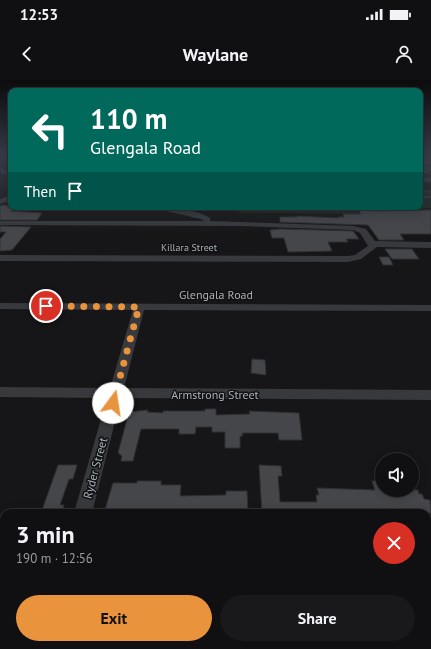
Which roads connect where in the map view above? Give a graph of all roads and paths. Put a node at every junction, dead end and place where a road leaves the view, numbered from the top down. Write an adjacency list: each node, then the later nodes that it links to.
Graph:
1 (164, 210): 2 (street)
2 (206, 222): 3 (street); 4 (street)
3 (0, 223)
4 (373, 245): 5 (street, Killara Street); 6 (street, Killara Street)
5 (431, 245)
6 (0, 258)
7 (0, 306): 8 (street, Glengala Road)
8 (139, 307): 9 (street, Glengala Road); 11 (street, Ryder Street)
9 (431, 308)
10 (0, 392): 11 (street, Armstrong Street)
11 (115, 393): 12 (street, Armstrong Street); 13 (street, Ryder Street)
12 (431, 395)
13 (84, 509)

